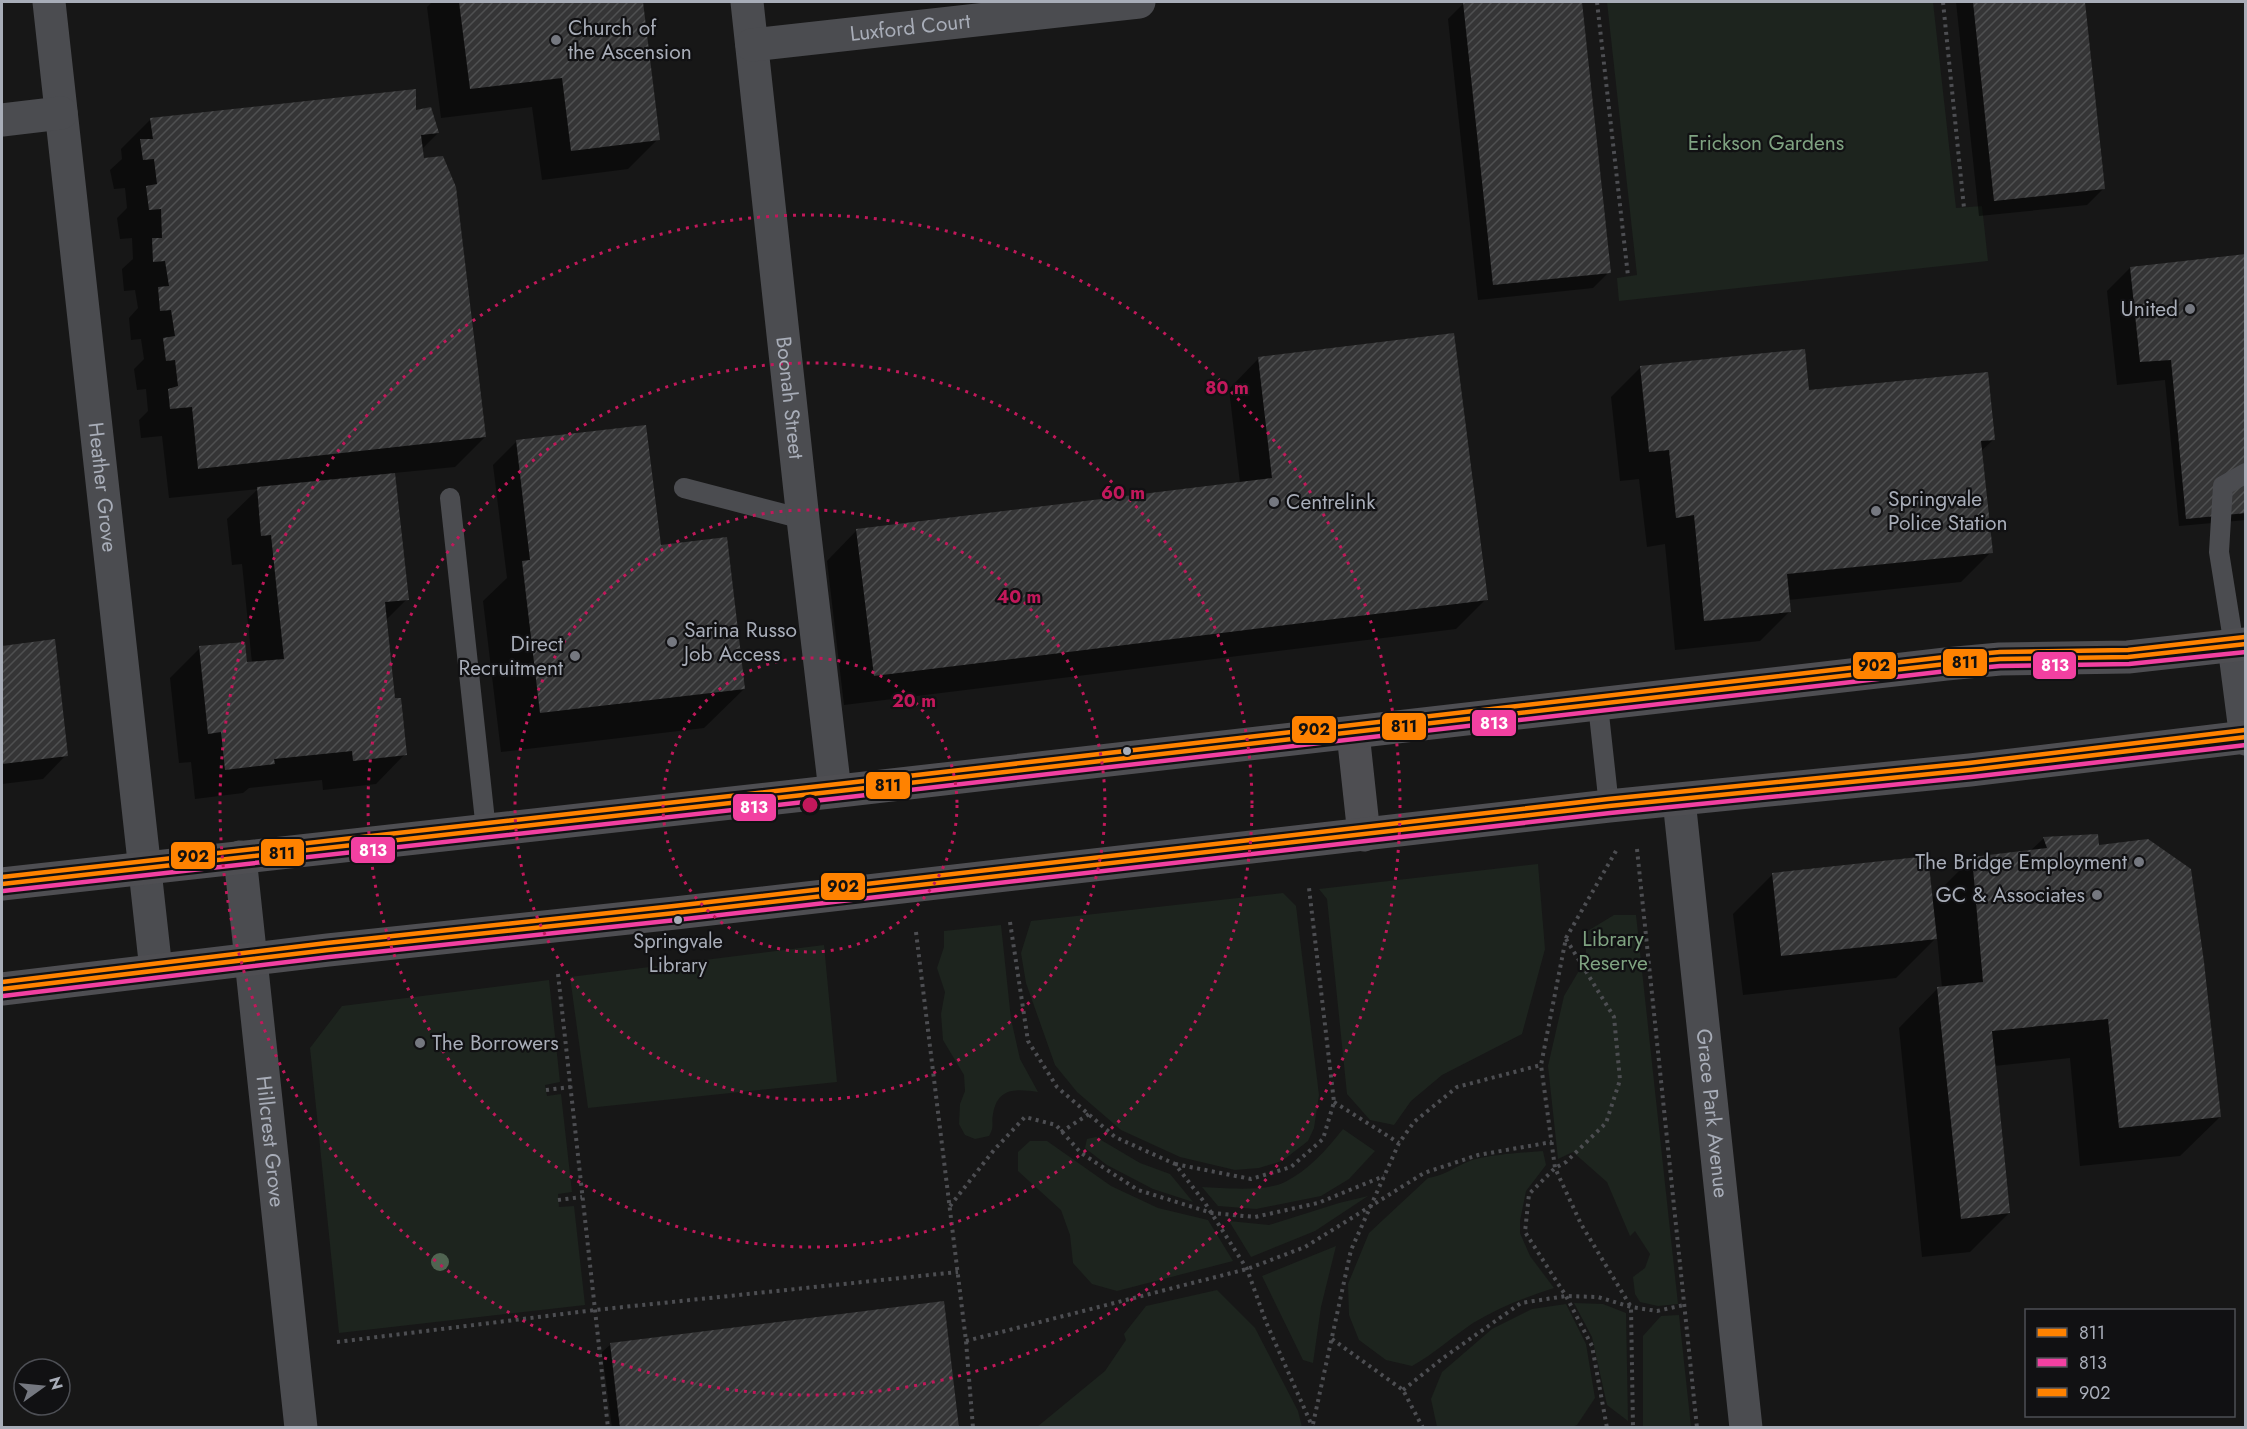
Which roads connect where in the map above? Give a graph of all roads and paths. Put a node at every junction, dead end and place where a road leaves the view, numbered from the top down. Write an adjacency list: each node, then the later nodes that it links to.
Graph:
1 (49, 2): 7 (street, Heather Grove)
2 (747, 2): 6 (street, Boonah Street)
3 (1139, 2): 6 (street, Luxford Court)
4 (1597, 2): 10 (path)
5 (1943, 2): 9 (path)
6 (752, 45): 14 (street, Boonah Street)
7 (61, 112): 8 (street); 27 (street, Heather Grove)
8 (2, 120)
9 (1964, 208)
10 (1628, 276)
11 (2246, 473): 15 (lane)
12 (684, 488): 14 (lane)
13 (450, 498): 22 (lane)
14 (803, 519): 19 (street, Boonah Street)
15 (2240, 645): 16 (highway); 18 (street)
16 (1598, 705): 17 (highway); 21 (lane)
17 (1353, 733): 19 (highway); 23 (highway)
18 (2245, 737): 20 (highway)
19 (835, 791): 22 (highway)
20 (1679, 800): 21 (highway); 71 (street, Grace Park Avenue)
21 (1609, 806): 23 (highway)
22 (486, 830): 26 (highway)
23 (1365, 835): 33 (highway)
24 (1637, 849): 56 (path)
25 (1616, 852): 32 (path)
26 (240, 857): 27 (highway); 33 (street, Hillcrest Grove)
27 (145, 867): 28 (highway); 34 (street, Heather Grove)
28 (2, 884)
29 (1309, 888): 40 (path)
30 (1010, 922): 41 (path)
31 (916, 932): 50 (path)
32 (1566, 938): 37 (path); 46 (path)
33 (252, 959): 34 (highway); 64 (street, Hillcrest Grove)
34 (156, 970): 36 (highway)
35 (558, 974): 38 (path)
36 (2, 989)
37 (1541, 1065): 43 (path); 44 (path)
38 (571, 1087): 39 (path); 48 (path)
39 (546, 1090)
40 (1334, 1102): 44 (path); 45 (path)
41 (1089, 1114): 42 (path); 45 (path)
42 (1061, 1132): 50 (path); 52 (path)
43 (1552, 1142): 46 (path); 51 (path)
44 (1399, 1143): 47 (path)
45 (1175, 1164): 52 (path)
46 (1555, 1168): 55 (path); 57 (path)
47 (1384, 1176): 51 (path); 52 (path)
48 (582, 1197): 49 (path); 58 (path)
49 (558, 1200)
50 (950, 1206): 54 (path)
51 (1370, 1208): 53 (path); 59 (path)
52 (1212, 1213): 53 (path)
53 (1247, 1269): 60 (path); 63 (path)
54 (958, 1272): 58 (path); 60 (path)
55 (1566, 1296): 57 (path); 62 (path); 68 (path)
56 (1684, 1305): 57 (path); 70 (path)
57 (1631, 1307): 69 (path)
58 (595, 1310): 61 (path); 65 (path)
59 (1332, 1340): 62 (path); 63 (path)
60 (966, 1341): 66 (path)
61 (337, 1342)
62 (1403, 1390): 67 (path)
63 (1313, 1427)
64 (301, 1428)
65 (608, 1428)
66 (973, 1428)
67 (1423, 1428)
68 (1606, 1428)
69 (1633, 1428)
70 (1697, 1428)
71 (1746, 1428)

